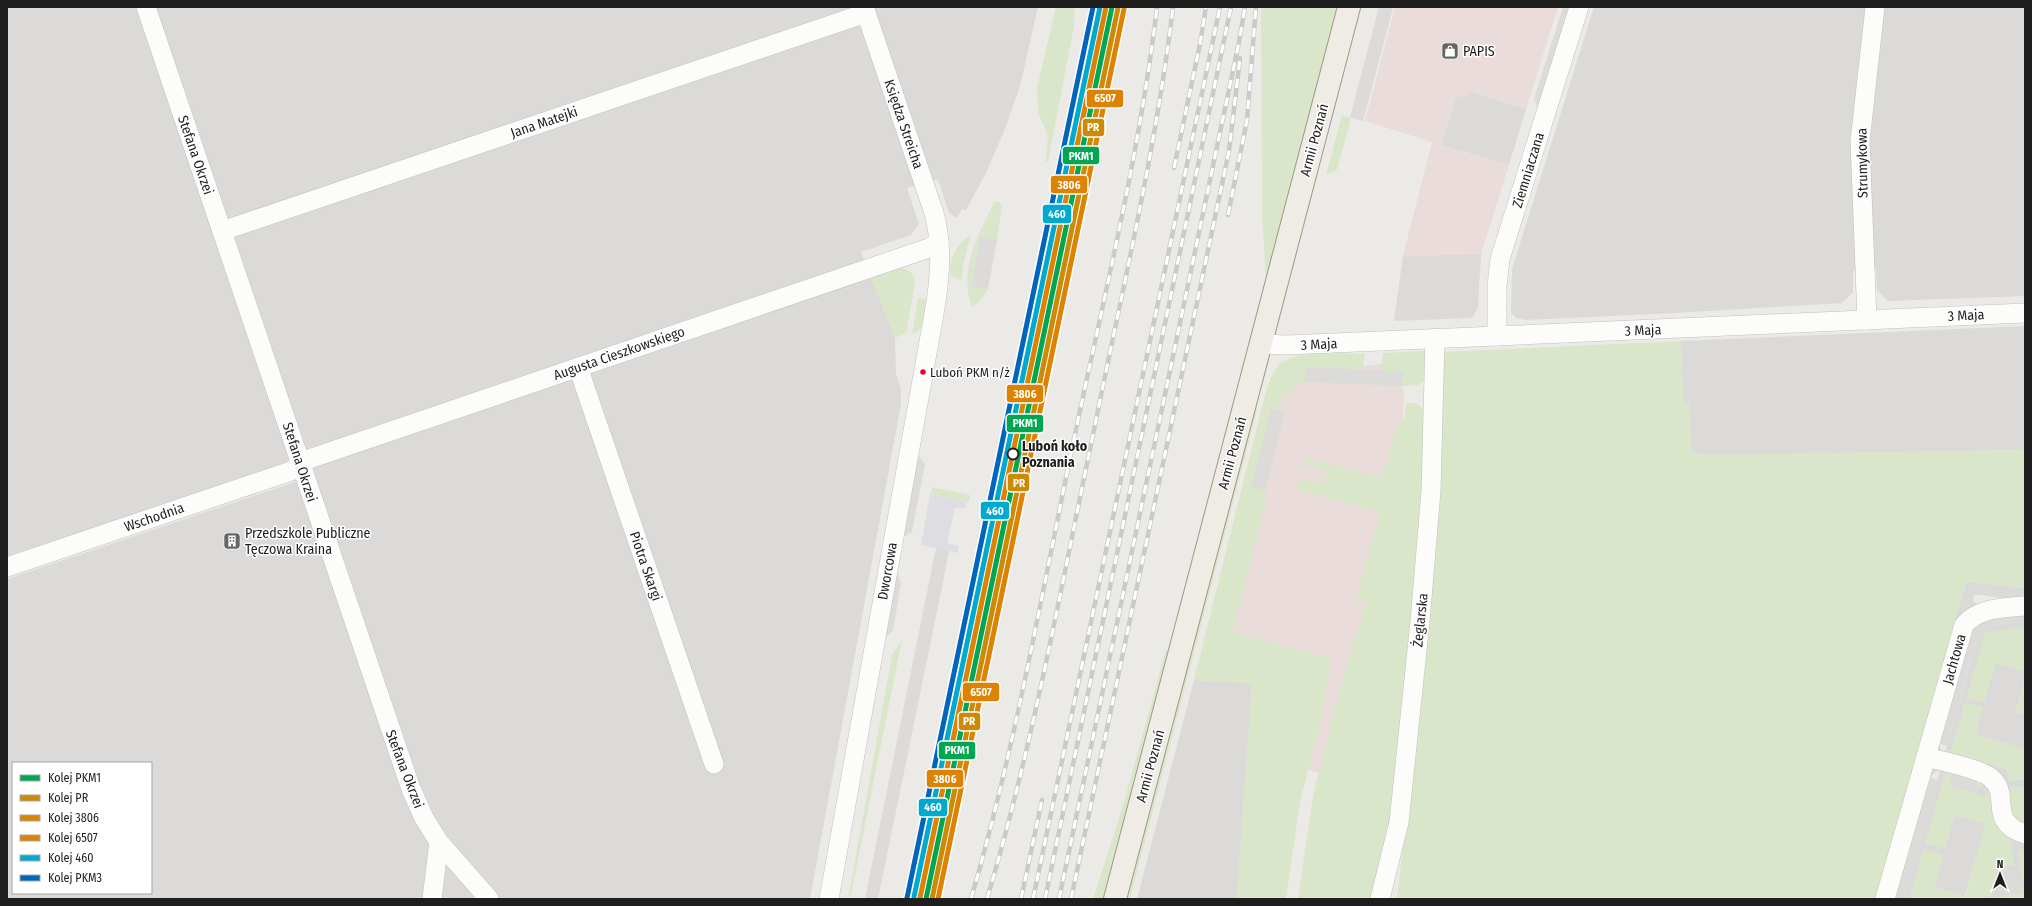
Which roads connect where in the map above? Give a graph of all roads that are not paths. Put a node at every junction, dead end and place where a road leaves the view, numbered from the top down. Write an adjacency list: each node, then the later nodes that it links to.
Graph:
1 (146, 7): 6 (street, Stefana Okrzei)
2 (1349, 7): 12 (main road, Armii Poznań)
3 (1578, 7): 10 (street, Ziemniaczana)
4 (1875, 7): 9 (street, Strumykowa)
5 (865, 10): 6 (street, Jana Matejki); 7 (street, Księdza Streicha)
6 (222, 231): 14 (street, Stefana Okrzei)
7 (939, 242): 13 (street, Augusta Cieszkowskiego); 23 (street, Dworcowa)
8 (2025, 313): 9 (street, 3 Maja)
9 (1867, 320): 10 (street, 3 Maja)
10 (1497, 336): 11 (street, 3 Maja)
11 (1436, 338): 12 (street, 3 Maja); 25 (street, Żeglarska)
12 (1261, 344): 24 (main road, Armii Poznań)
13 (578, 367): 14 (street, Augusta Cieszkowskiego); 18 (street, Piotra Skargi)
14 (300, 465): 15 (street, Wschodnia); 20 (street, Stefana Okrzei)
15 (7, 567)
16 (2025, 606): 17 (street, Jachtowa)
17 (1926, 757): 19 (street); 26 (street, Jachtowa)
18 (714, 764)
19 (2025, 834)
20 (439, 842): 21 (street); 22 (street, Stefana Okrzei)
21 (432, 899)
22 (489, 899)
23 (829, 899)
24 (1116, 899)
25 (1380, 899)
26 (1885, 899)

